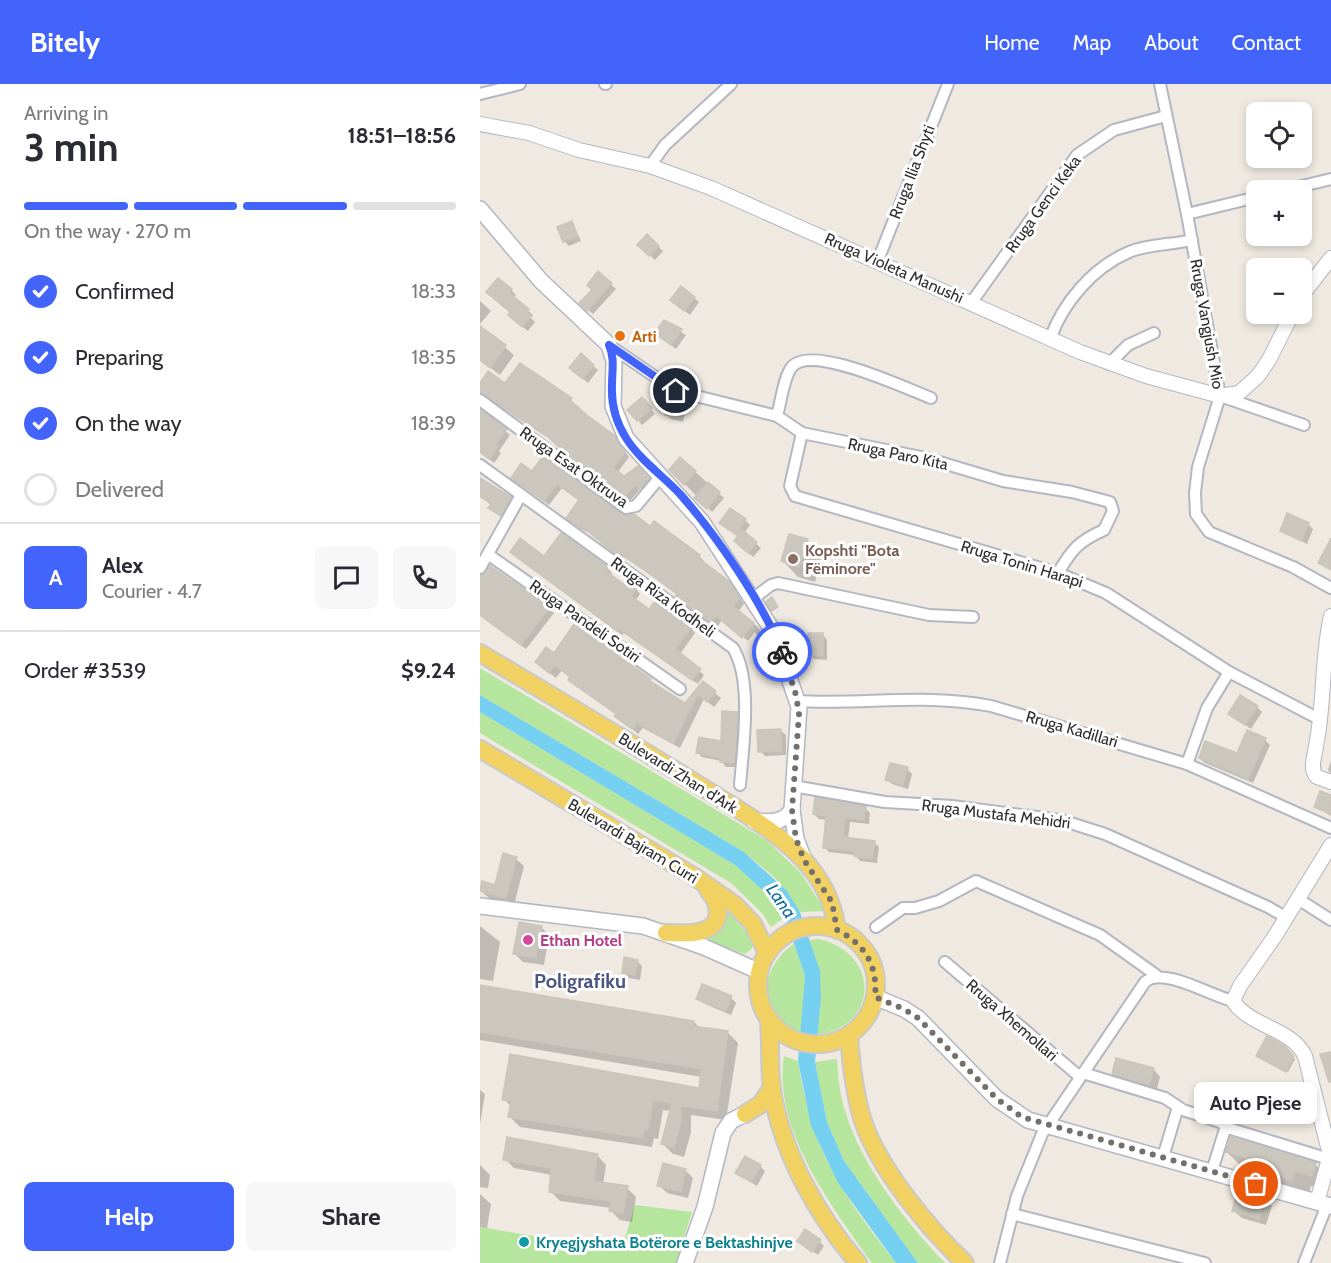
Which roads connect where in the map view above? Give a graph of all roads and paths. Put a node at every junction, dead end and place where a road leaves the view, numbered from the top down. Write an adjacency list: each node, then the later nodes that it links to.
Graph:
1 (520, 84): 5 (street)
2 (731, 84): 8 (street)
3 (948, 84): 16 (street, Rruga Ilia Shyti)
4 (1160, 84): 6 (street, Rruga Vangjush Mio)
5 (480, 94)
6 (1166, 116): 13 (street, Rruga Vangjush Mio); 18 (street, Rruga Genci Keka)
7 (480, 124): 8 (street, Rruga Violeta Manushi)
8 (650, 166): 16 (street, Rruga Violeta Manushi)
9 (1331, 179): 10 (street)
10 (1312, 184)
11 (1246, 200): 13 (street)
12 (480, 209): 22 (main road)
13 (1187, 214): 14 (street, Rruga Vangjush Mio)
14 (1192, 240): 21 (street); 24 (street, Rruga Vangjush Mio)
15 (1331, 258): 17 (street)
16 (878, 260): 18 (street, Rruga Violeta Manushi)
17 (1312, 282)
18 (971, 303): 21 (street, Rruga Violeta Manushi)
19 (1287, 324): 24 (street)
20 (1154, 333): 23 (street)
21 (1050, 339): 23 (street, Rruga Violeta Manushi)
22 (609, 345): 27 (street, Rruga Paro Kita); 31 (main road)
23 (1109, 364): 24 (street, Rruga Violeta Manushi)
24 (1220, 396): 28 (street, Rruga Violeta Manushi); 36 (street, Rruga Vangjush Mio)
25 (931, 398): 27 (street)
26 (480, 399): 31 (street, Rruga Esat Oktruva)
27 (777, 416): 29 (street, Rruga Paro Kita)
28 (1304, 425)
29 (802, 433): 35 (street, Rruga Tonin Harapi); 35 (street, Rruga Paro Kita)
30 (480, 465): 32 (street, Rruga Riza Kodheli)
31 (661, 476): 37 (main road)
32 (521, 495): 33 (street); 50 (street, Rruga Riza Kodheli)
33 (489, 555): 34 (street); 44 (street, Rruga Pandeli Sotiri)
34 (480, 568)
35 (1058, 573): 42 (street, Rruga Tonin Harapi)
36 (1331, 588)
37 (754, 598): 39 (street); 45 (main road)
38 (1331, 616): 40 (street)
39 (973, 617)
40 (1328, 648): 43 (street)
41 (480, 653): 53 (main road, Bulevardi Zhan d'Ark)
42 (1229, 672): 46 (street, Rruga Tonin Harapi); 48 (street)
43 (1327, 684): 46 (street)
44 (681, 689)
45 (797, 700): 48 (street, Rruga Kadillari); 51 (main road)
46 (1321, 720): 49 (street)
47 (480, 749): 57 (main road, Bulevardi Bajram Curri)
48 (1187, 764): 54 (street, Rruga Kadillari)
49 (1331, 782)
50 (740, 785)
51 (793, 786): 52 (main road); 60 (street, Rruga Mustafa Mehidri)
52 (792, 810): 53 (main road); 56 (main road)
53 (754, 821): 56 (main road, Bulevardi Zhan d'Ark)
54 (1331, 828)
55 (1331, 845): 58 (street)
56 (804, 860): 63 (main road, Bulevardi Zhan d'Ark)
57 (694, 877): 64 (main road); 65 (main road, Bulevardi Bajram Curri)
58 (1298, 899): 60 (street); 61 (street)
59 (480, 906): 64 (main road)
60 (1287, 918): 70 (street)
61 (1331, 920)
62 (876, 927): 68 (street)
63 (837, 930): 65 (main road); 69 (main road)
64 (666, 933): 67 (main road)
65 (773, 946): 67 (main road)
66 (945, 962): 73 (street, Rruga Xhemollari)
67 (758, 971): 71 (main road)
68 (1156, 975): 70 (street); 73 (street)
69 (875, 997): 72 (main road); 77 (main road)
70 (1233, 1001): 81 (street)
71 (769, 1021): 72 (main road); 74 (main road)
72 (849, 1035): 88 (main road)
73 (1082, 1075): 75 (street); 77 (street)
74 (772, 1087): 76 (main road); 79 (main road)
75 (1178, 1107): 78 (street); 80 (street)
76 (746, 1114): 79 (main road); 86 (main road)
77 (1047, 1126): 80 (main road); 84 (street)
78 (1226, 1126): 81 (street); 82 (street)
79 (781, 1127): 87 (main road)
80 (1163, 1157): 82 (main road)
81 (1330, 1161): 83 (street)
82 (1212, 1171): 83 (main road)
83 (1325, 1204): 92 (street)
84 (1012, 1214): 85 (street); 89 (street)
85 (1164, 1252): 90 (street); 91 (street)
86 (685, 1263)
87 (858, 1263)
88 (965, 1263)
89 (1000, 1263)
90 (1160, 1263)
91 (1204, 1263)
92 (1304, 1263)

